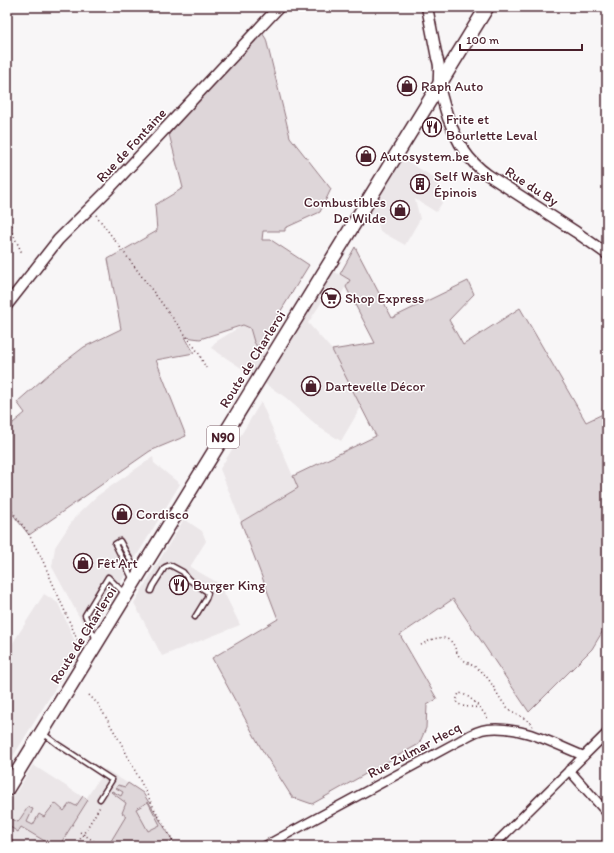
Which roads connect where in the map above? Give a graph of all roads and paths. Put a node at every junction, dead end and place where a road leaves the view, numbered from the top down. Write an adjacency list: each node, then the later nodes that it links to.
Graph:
1 (279, 7): 5 (street, Rue de Fontaine)
2 (427, 7): 4 (street, Rue du By)
3 (487, 7): 4 (main road, Route de Charleroi / N90)
4 (439, 85): 8 (street, Rue du By); 12 (main road, Route de Charleroi / N90)
5 (89, 208): 9 (street, Rue de Fontaine); 10 (path)
6 (12, 225): 7 (path)
7 (22, 253)
8 (607, 254)
9 (7, 305)
10 (206, 368)
11 (7, 505): 18 (path)
12 (136, 578): 12 (lane); 14 (main road, Route de Charleroi / N90)
13 (151, 591): 15 (lane)
14 (126, 595): 16 (main road, Route de Charleroi / N90); 16 (lane)
15 (195, 617)
16 (97, 642): 18 (main road, Route de Charleroi / N90)
17 (421, 645): 24 (path)
18 (86, 660): 22 (main road, Route de Charleroi / N90)
19 (89, 695): 33 (path)
20 (480, 708): 20 (path); 21 (path)
21 (495, 728): 24 (street, Rue Zulmar Hecq); 39 (street, Rue Zulmar Hecq)
22 (42, 732): 27 (main road, Route de Charleroi / N90); 28 (lane)
23 (607, 733): 25 (street)
24 (537, 737): 25 (street, Rue Zulmar Hecq)
25 (584, 756): 26 (street)
26 (569, 770): 29 (street); 40 (street)
27 (7, 789)
28 (102, 800): 31 (path)
29 (607, 813)
30 (80, 832): 31 (path)
31 (83, 834): 35 (path); 36 (path)
32 (7, 835): 34 (path)
33 (174, 842): 37 (path); 38 (path)
34 (8, 846)
35 (76, 846)
36 (101, 846)
37 (167, 846)
38 (176, 846)
39 (265, 846)
40 (493, 846)

